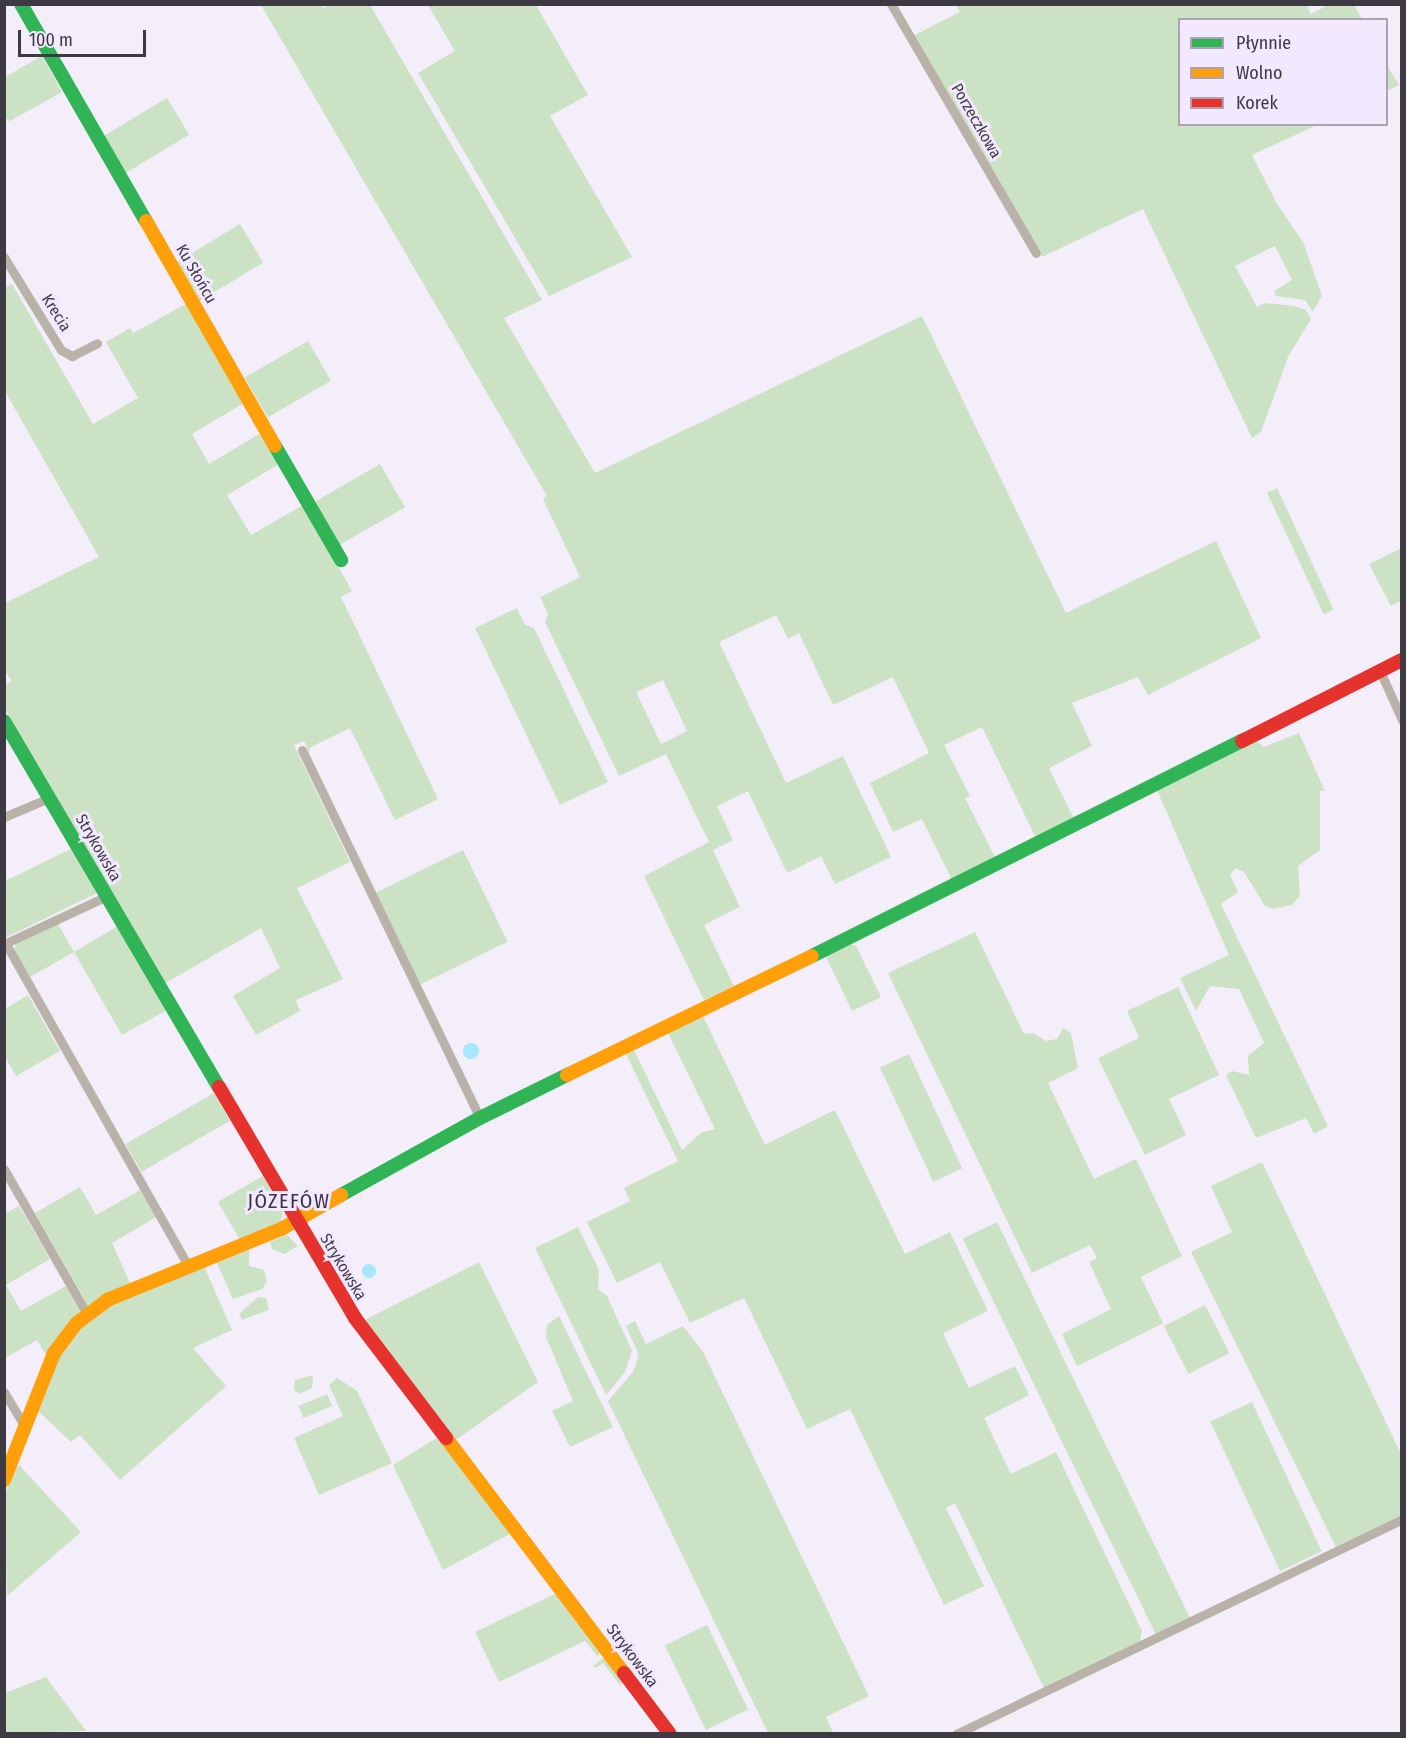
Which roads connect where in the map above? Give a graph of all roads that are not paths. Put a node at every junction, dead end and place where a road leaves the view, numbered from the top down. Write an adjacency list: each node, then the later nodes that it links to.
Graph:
1 (21, 4): 6 (street, Ku Słońcu)
2 (891, 4): 3 (street, Porzeczkowa)
3 (1036, 253)
4 (4, 257): 5 (street, Krecia)
5 (97, 343)
6 (341, 560)
7 (1401, 660): 8 (street)
8 (1380, 671): 9 (street); 16 (street)
9 (1401, 720)
10 (4, 721): 12 (street, Strykowska)
11 (302, 750): 16 (street)
12 (49, 798): 13 (street); 14 (street, Strykowska)
13 (4, 817)
14 (107, 896): 15 (street); 18 (street, Strykowska)
15 (5, 944): 19 (street)
16 (480, 1118): 18 (street)
17 (4, 1169): 20 (street)
18 (295, 1221): 19 (street); 25 (street, Strykowska)
19 (189, 1267): 20 (street)
20 (87, 1314): 22 (street)
21 (4, 1392): 22 (street)
22 (23, 1424): 23 (street)
23 (4, 1480)
24 (1401, 1519): 26 (street)
25 (670, 1734)
26 (956, 1734)

